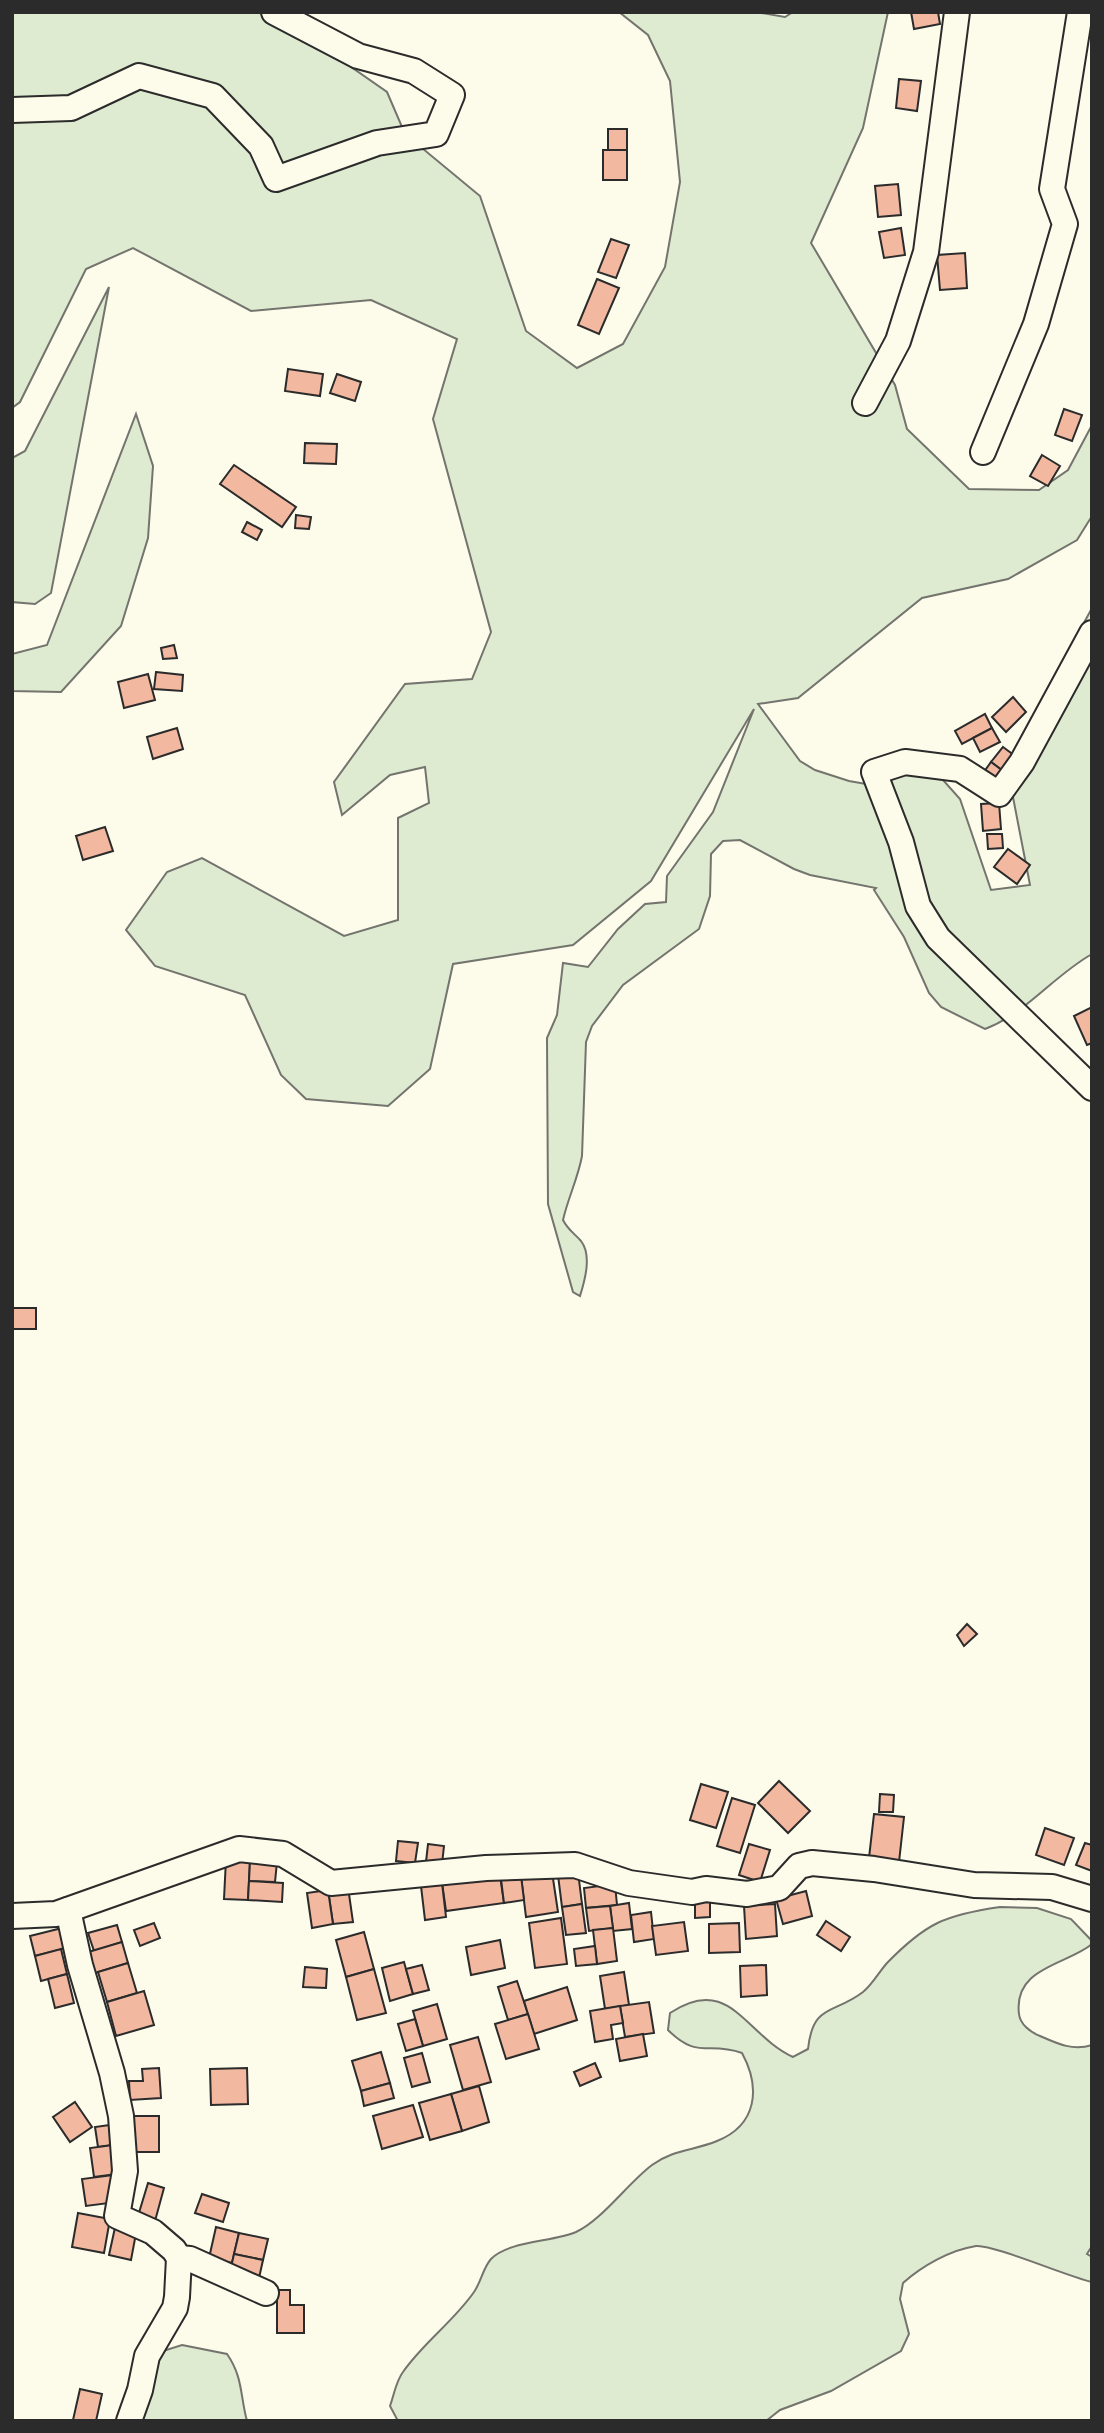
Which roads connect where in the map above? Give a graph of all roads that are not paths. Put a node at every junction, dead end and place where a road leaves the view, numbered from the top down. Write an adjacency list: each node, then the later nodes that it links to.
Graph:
1 (274, 12): 4 (street)
2 (957, 12): 5 (street)
3 (1080, 12): 6 (street)
4 (12, 110)
5 (865, 402)
6 (983, 452)
7 (1092, 633): 8 (street)
8 (1092, 1088)
9 (1092, 1899): 10 (street)
10 (68, 1910): 11 (street); 12 (street)
11 (12, 1916)
12 (179, 2258): 13 (street); 14 (street)
13 (266, 2293)
14 (129, 2421)

